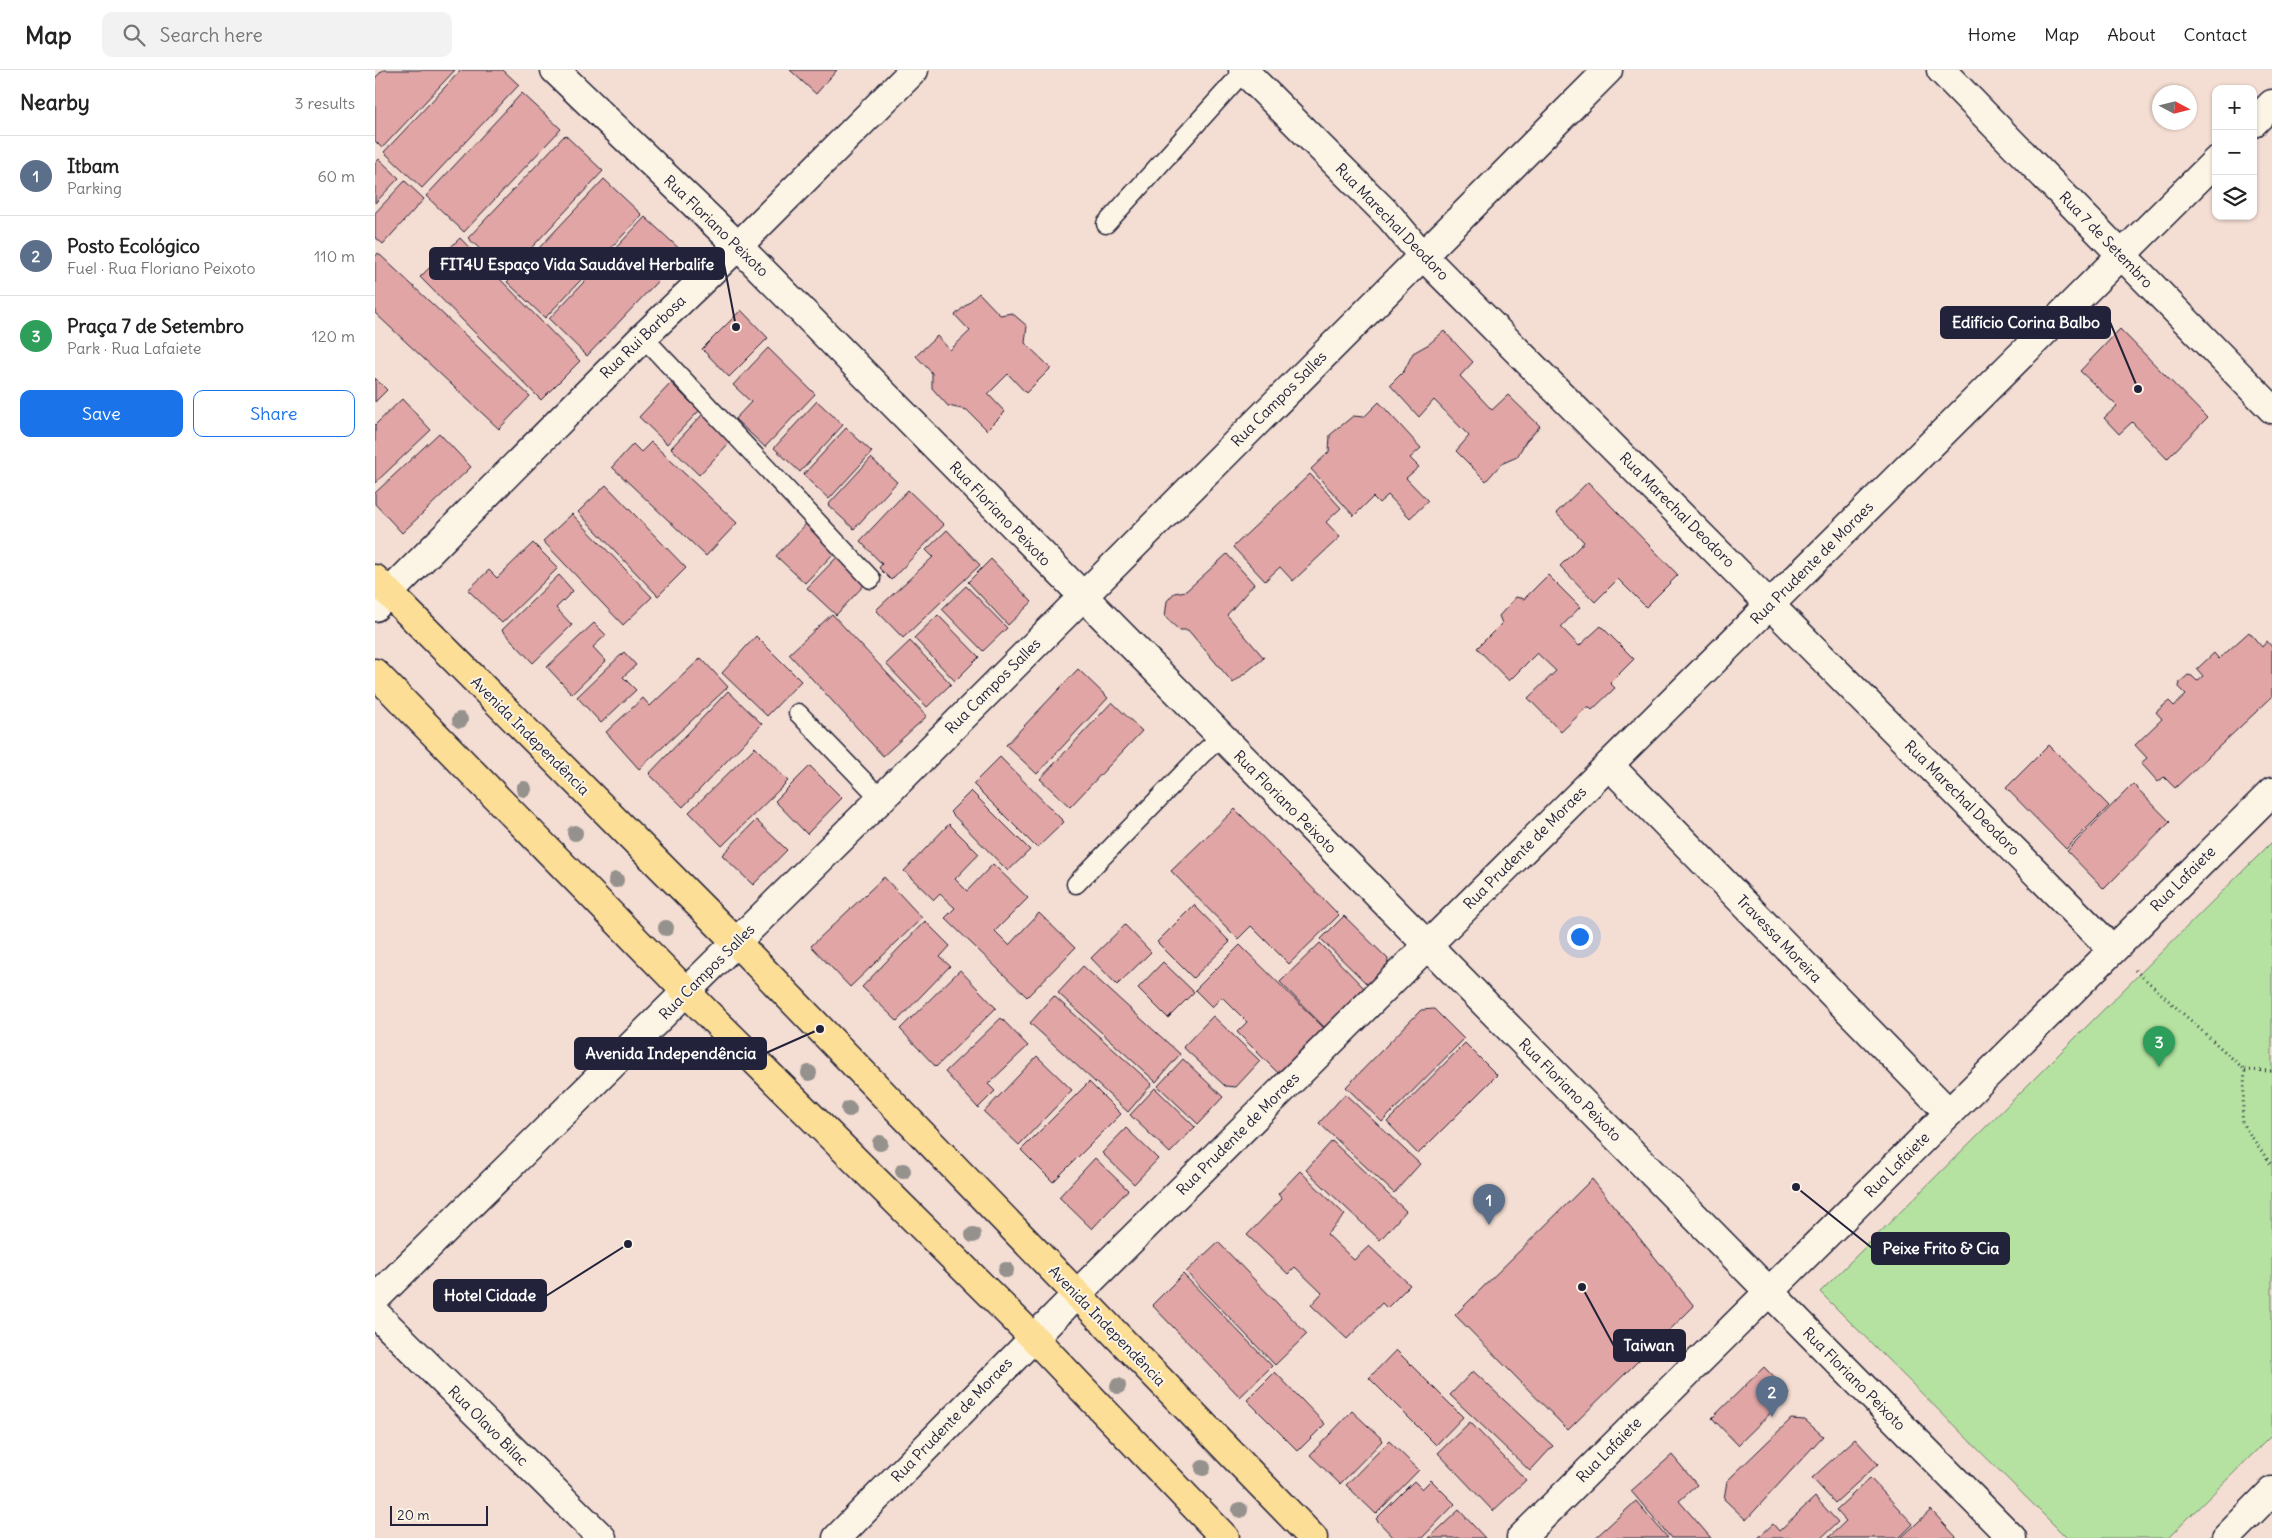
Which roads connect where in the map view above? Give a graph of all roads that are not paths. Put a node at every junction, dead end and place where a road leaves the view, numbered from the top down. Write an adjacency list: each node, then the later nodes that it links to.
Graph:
1 (555, 70): 10 (street, Rua Floriano Peixoto)
2 (914, 70): 10 (street, Rua Rui Barbosa)
3 (1243, 70): 9 (lane); 11 (street, Rua Marechal Deodoro)
4 (1608, 70): 11 (street, Rua Campos Salles)
5 (1941, 70): 12 (street, Rua 7 de Setembro)
6 (2272, 104): 7 (street)
7 (2257, 119)
8 (2212, 165): 12 (street, Rua Prudente de Moraes)
9 (1106, 224)
10 (738, 246): 13 (street, Rua Rui Barbosa); 17 (street, Rua Floriano Peixoto)
11 (1422, 255): 17 (street, Rua Campos Salles); 18 (street, Rua Marechal Deodoro)
12 (2121, 256): 14 (street, Rua 7 de Setembro); 18 (street, Rua Prudente de Moraes)
13 (643, 337): 15 (lane); 16 (street, Rua Rui Barbosa)
14 (2272, 409)
15 (871, 579)
16 (379, 593): 26 (main road, Avenida Independência)
17 (1083, 598): 21 (street, Rua Floriano Peixoto); 24 (street, Rua Campos Salles)
18 (1770, 604): 22 (street, Rua Prudente de Moraes); 28 (street, Rua Marechal Deodoro)
19 (375, 673): 29 (main road)
20 (797, 712): 24 (lane)
21 (1221, 737): 25 (lane); 27 (street, Rua Floriano Peixoto)
22 (1609, 765): 27 (street, Rua Prudente de Moraes); 30 (street, Travessa Moreira)
23 (2272, 792): 28 (street, Rua Lafaiete)
24 (881, 799): 26 (street, Rua Campos Salles)
25 (1076, 884)
26 (737, 943): 29 (street, Rua Campos Salles); 32 (main road, Avenida Independência)
27 (1427, 946): 31 (street, Rua Floriano Peixoto); 32 (street, Rua Prudente de Moraes)
28 (2112, 949): 30 (street, Rua Lafaiete)
29 (687, 992): 33 (street, Rua Campos Salles); 35 (main road)
30 (1949, 1113): 31 (street, Rua Lafaiete)
31 (1768, 1292): 41 (street, Rua Lafaiete); 42 (street, Rua Floriano Peixoto)
32 (1077, 1294): 35 (street, Rua Prudente de Moraes); 40 (main road, Avenida Independência)
33 (375, 1299)
34 (375, 1314): 37 (street, Rua Olavo Bilac)
35 (1033, 1337): 38 (street, Rua Prudente de Moraes); 39 (main road)
36 (2272, 1491): 43 (street)
37 (602, 1538)
38 (837, 1538)
39 (1225, 1538)
40 (1313, 1538)
41 (1521, 1538)
42 (2011, 1538)
43 (2226, 1538)

